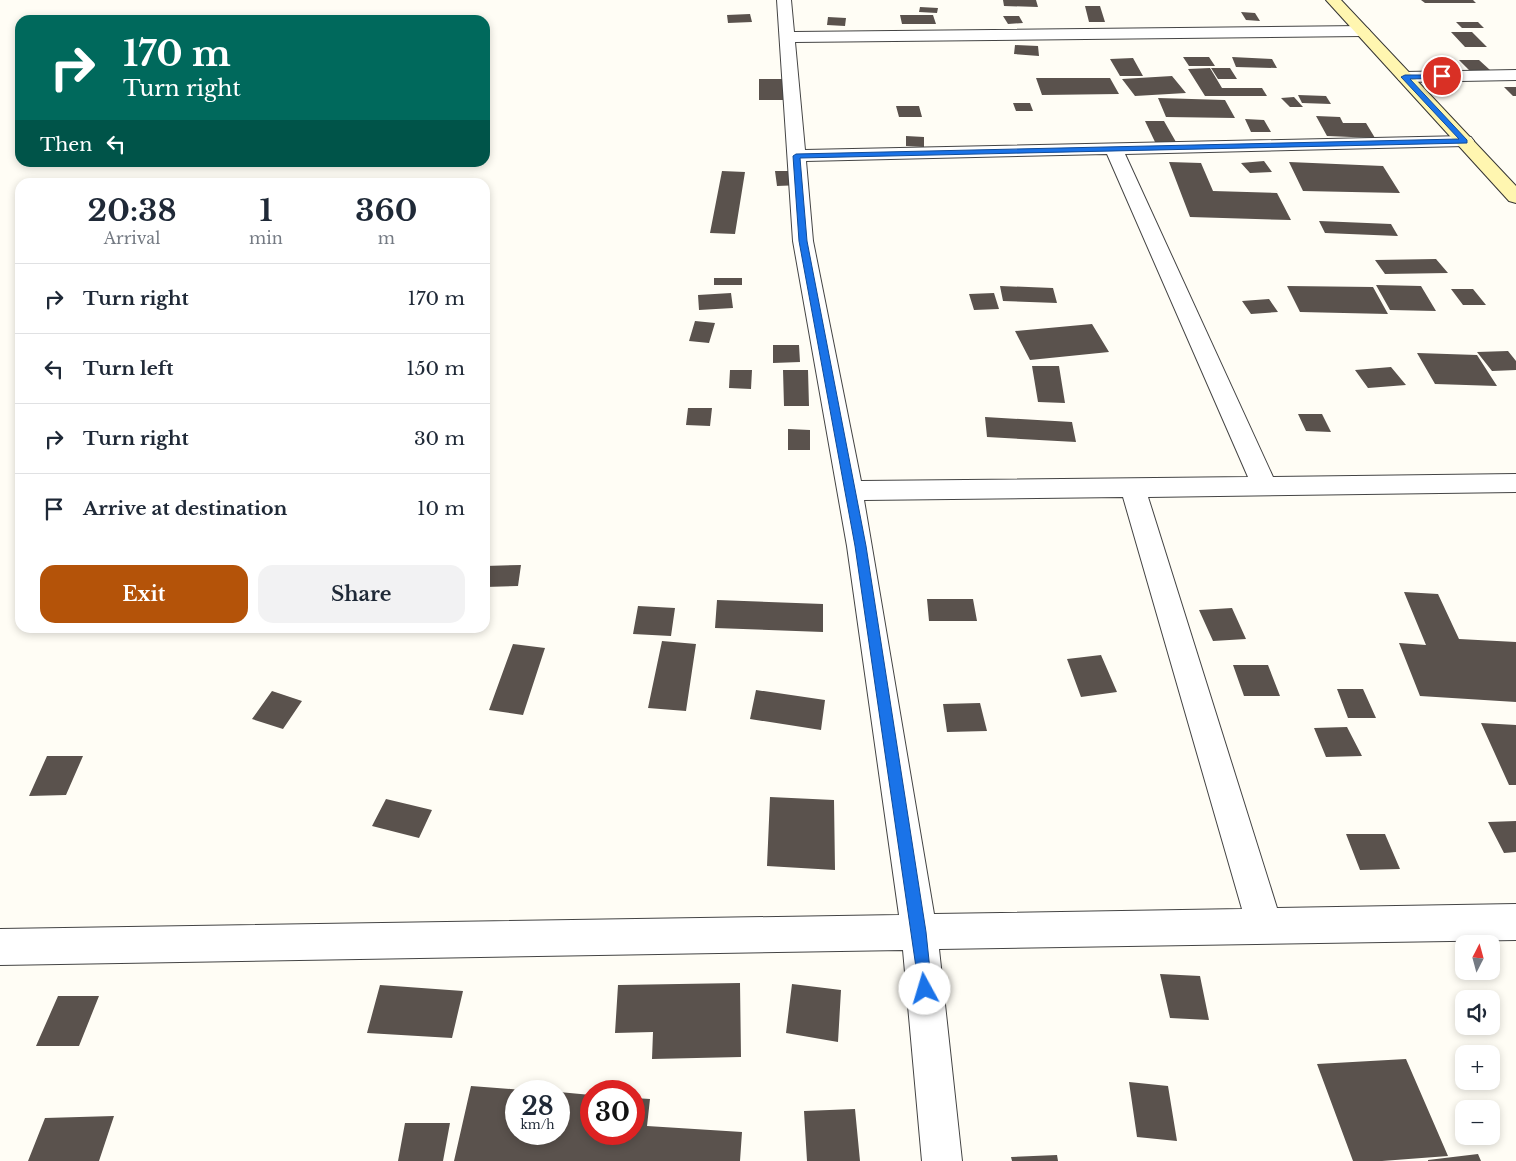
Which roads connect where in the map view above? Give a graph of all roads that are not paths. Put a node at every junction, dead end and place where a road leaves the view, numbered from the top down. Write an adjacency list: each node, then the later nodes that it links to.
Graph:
1 (784, 0): 4 (street)
2 (1333, 0): 3 (main road)
3 (1362, 31): 4 (street); 6 (main road)
4 (786, 38): 9 (street)
5 (1516, 75): 6 (street)
6 (1405, 77): 7 (main road)
7 (1464, 141): 8 (street); 10 (main road)
8 (1114, 149): 9 (street); 12 (street)
9 (796, 156): 14 (street)
10 (1516, 197)
11 (1516, 483): 12 (street)
12 (1265, 486): 13 (street)
13 (1133, 488): 14 (street); 16 (street)
14 (850, 491): 17 (street)
15 (1516, 922): 16 (street)
16 (1265, 926): 17 (street)
17 (919, 932): 18 (street); 19 (street)
18 (0, 947)
19 (942, 1161)

